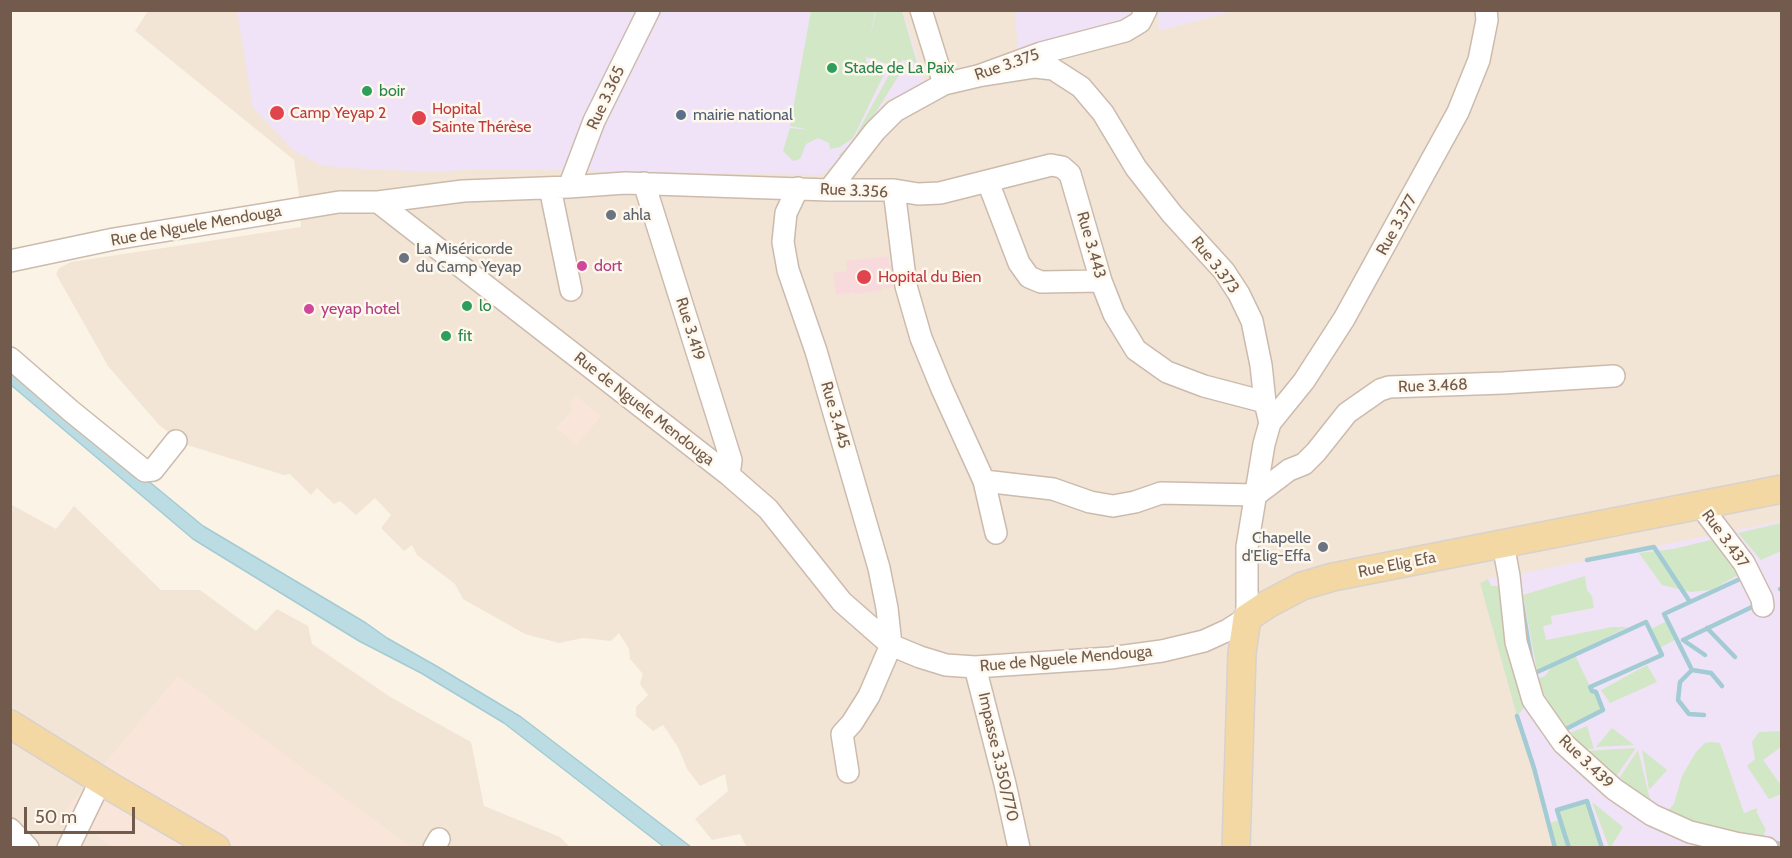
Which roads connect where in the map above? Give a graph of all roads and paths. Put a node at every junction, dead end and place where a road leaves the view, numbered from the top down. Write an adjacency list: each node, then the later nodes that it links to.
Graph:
1 (649, 10): 9 (street, Rue 3.365)
2 (921, 10): 6 (street)
3 (1146, 10): 5 (street, Rue 3.375)
4 (1486, 10): 20 (street, Rue 3.377)
5 (978, 76): 6 (street, Rue 3.375); 19 (street, Rue 3.373)
6 (944, 84): 11 (street, Rue 3.375)
7 (988, 182): 12 (street, Rue 3.443); 15 (street); 15 (street, Rue 3.443)
8 (644, 183): 9 (street, Rue 3.356); 10 (street, Rue 3.356); 22 (street, Rue 3.419)
9 (560, 188): 13 (street, Rue 3.356); 16 (street)
10 (798, 188): 11 (street, Rue 3.356); 31 (street, Rue 3.445)
11 (829, 190): 12 (street, Rue 3.356)
12 (894, 190): 23 (street, Rue 3.356)
13 (378, 201): 14 (street, Rue de Nguele Mendouga); 22 (street, Rue de Nguele Mendouga)
14 (10, 261)
15 (1101, 281): 19 (street, Rue 3.443)
16 (571, 290)
17 (10, 358): 21 (street)
18 (1614, 375): 25 (street, Rue 3.468)
19 (1265, 402): 20 (street, Rue 3.373)
20 (1270, 423): 25 (street, Rue 3.373)
21 (176, 441)
22 (729, 475): 31 (street, Rue de Nguele Mendouga)
23 (984, 481): 25 (street); 27 (street, Rue 3.356)
24 (1782, 489): 26 (main road, Rue Elig Efa)
25 (1256, 495): 30 (street, Rue 3.373)
26 (1700, 505): 28 (main road, Rue Elig Efa); 29 (street, Rue 3.437)
27 (996, 533)
28 (1503, 544): 30 (main road, Rue Elig Efa); 43 (street, Rue 3.439)
29 (1763, 606)
30 (1247, 618): 32 (street, Rue de Nguele Mendouga); 42 (main road)
31 (891, 645): 32 (street, Rue de Nguele Mendouga); 34 (street)
32 (975, 667): 41 (street, Impasse 3.350/770)
33 (10, 724): 35 (main road)
34 (848, 772)
35 (107, 784): 38 (street); 39 (street); 40 (main road)
36 (10, 829): 37 (street)
37 (28, 848)
38 (68, 848)
39 (84, 848)
40 (216, 848)
41 (1018, 848)
42 (1236, 848)
43 (1767, 848)

